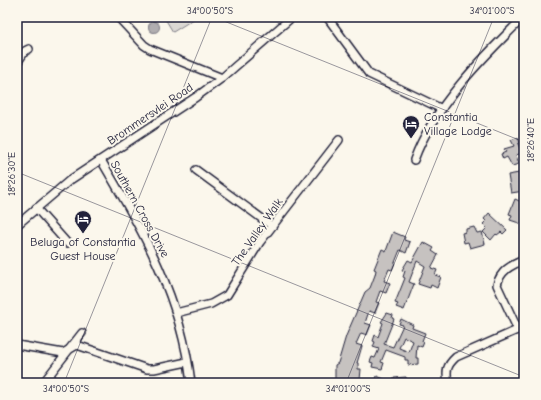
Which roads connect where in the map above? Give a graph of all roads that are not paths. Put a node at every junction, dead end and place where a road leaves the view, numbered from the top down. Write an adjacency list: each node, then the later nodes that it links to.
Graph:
1 (118, 17): 7 (street)
2 (292, 17): 7 (street, Brommersvlei Road)
3 (327, 17): 8 (street)
4 (524, 17): 8 (street)
5 (29, 49): 6 (street)
6 (17, 63)
7 (222, 78): 10 (street, Brommersvlei Road)
8 (442, 109): 11 (street)
9 (339, 140): 15 (street, The Valley Walk)
10 (101, 160): 13 (street, Brommersvlei Road); 18 (street, Southern Cross Drive)
11 (414, 160)
12 (196, 170): 15 (street)
13 (36, 208): 14 (street, Brommersvlei Road); 16 (street)
14 (17, 225)
15 (272, 226): 18 (street, The Valley Walk)
16 (67, 242)
17 (524, 260): 19 (street)
18 (176, 313): 23 (street, Southern Cross Drive)
19 (521, 329): 26 (street)
20 (82, 333): 22 (street)
21 (17, 345): 22 (street)
22 (70, 349): 23 (street); 24 (street)
23 (187, 362): 25 (street, Southern Cross Drive)
24 (43, 382)
25 (191, 383)
26 (448, 383)

